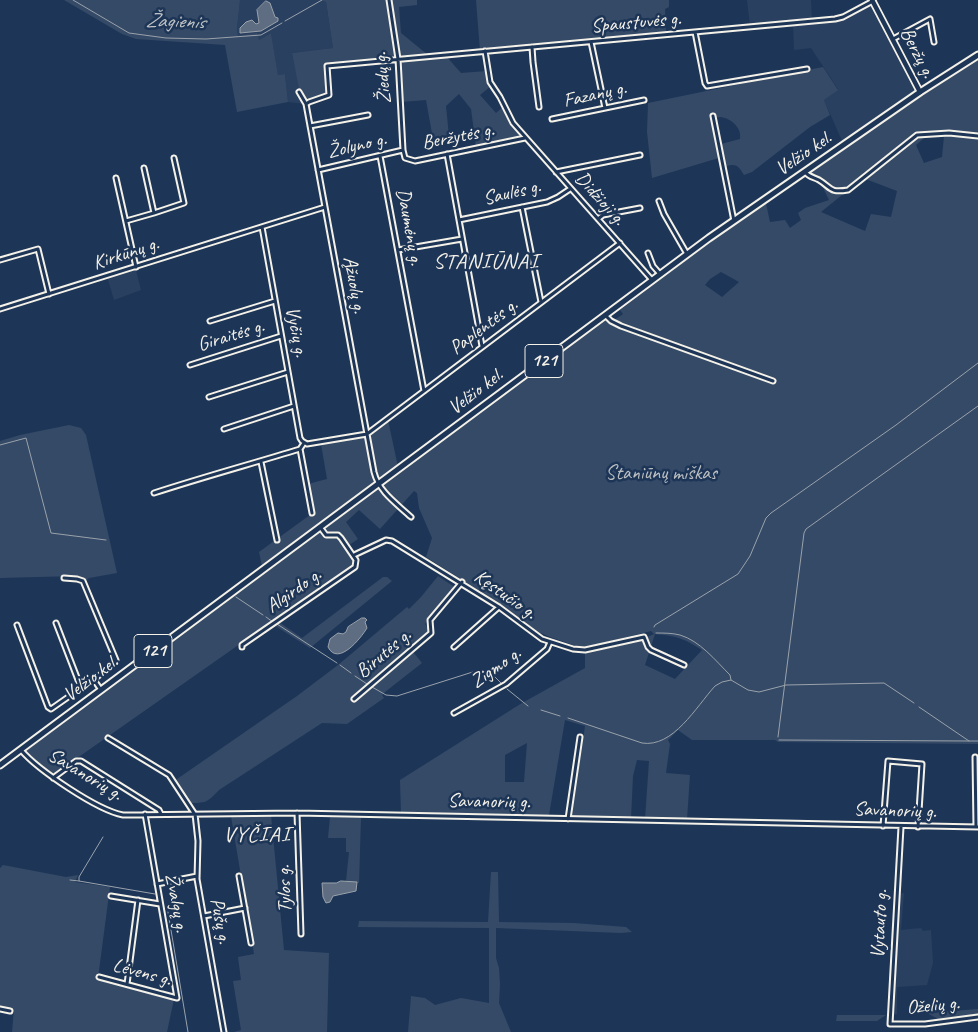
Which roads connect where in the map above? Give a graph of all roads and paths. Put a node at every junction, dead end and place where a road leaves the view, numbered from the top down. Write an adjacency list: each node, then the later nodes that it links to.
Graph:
1 (873, 0): 3 (street, Spaustuvės g.); 4 (main road, Beržų g.)
2 (390, 1): 10 (street, Žiedų g.)
3 (695, 32): 5 (street, Spaustuvės g.); 11 (street)
4 (893, 39): 6 (street); 13 (main road, Beržų g.)
5 (591, 42): 7 (street, Spaustuvės g.); 17 (street)
6 (934, 42)
7 (532, 47): 8 (street, Spaustuvės g.); 16 (street)
8 (485, 51): 10 (street, Spaustuvės g.); 23 (street, Didžioji g.)
9 (978, 55): 13 (main road, Velžio kel. / 121)
10 (398, 59): 15 (street, Spaustuvės g.); 24 (street, Žiedų g.)
11 (807, 69)
12 (299, 92): 15 (street, Ąžuolų g.)
13 (920, 92): 31 (main road, Velžio kel. / 121)
14 (644, 100): 17 (street, Fazanų g.)
15 (306, 104): 21 (street, Ąžuolų g.)
16 (540, 107)
17 (605, 108): 20 (street, Fazanų g.)
18 (368, 115): 21 (street)
19 (713, 116): 42 (street)
20 (552, 120)
21 (310, 126): 30 (street, Ąžuolų g.)
22 (978, 136): 31 (street)
23 (526, 138): 25 (street, Beržytės g.); 32 (street, Didžioji g.)
24 (403, 150): 25 (street, Beržytės g.); 27 (street, Žolyno g.)
25 (447, 154): 41 (street)
26 (640, 155): 32 (street)
27 (380, 156): 30 (street, Žolyno g.); 47 (street, Daumėnų g.)
28 (174, 158): 39 (street)
29 (144, 168): 39 (street)
30 (318, 170): 36 (street, Ąžuolų g.)
31 (805, 171): 42 (main road, Velžio kel. / 121)
32 (556, 172): 34 (street, Didžioji g.)
33 (116, 178): 43 (street)
34 (570, 188): 37 (street, Saulės g.); 40 (street, Didžioji g.)
35 (659, 201): 49 (street)
36 (325, 207): 44 (street); 69 (street, Ąžuolų g.)
37 (522, 207): 41 (street, Saulės g.); 56 (street)
38 (640, 208): 40 (street)
39 (154, 213): 43 (street)
40 (598, 219): 46 (street, Didžioji g.)
41 (459, 220): 45 (street)
42 (734, 220): 49 (main road, Velžio kel. / 121)
43 (126, 221): 51 (street)
44 (262, 226): 51 (street, Kirkūnų g.); 55 (street, Vyčių g.)
45 (462, 239): 47 (street); 61 (street)
46 (620, 243): 53 (street, Didžioji g.); 56 (street, Paplentės g.)
47 (398, 250): 65 (street, Daumėnų g.)
48 (648, 253): 52 (street)
49 (687, 254): 52 (main road, Velžio kel. / 121)
50 (0, 260): 54 (street)
51 (136, 267): 54 (street, Kirkūnų g.)
52 (660, 274): 53 (main road, Velžio kel. / 121)
53 (652, 280): 58 (main road, Velžio kel. / 121)
54 (49, 294): 57 (street, Kirkūnų g.)
55 (274, 301): 59 (street); 60 (street, Vyčių g.)
56 (541, 302): 61 (street, Paplentės g.)
57 (0, 309)
58 (605, 315): 64 (street); 73 (main road, Velžio kel. / 121)
59 (210, 321)
60 (281, 336): 62 (street, Giraitės g.); 63 (street, Vyčių g.)
61 (482, 346): 65 (street, Paplentės g.)
62 (190, 365)
63 (288, 372): 66 (street); 67 (street, Vyčių g.)
64 (774, 381)
65 (424, 391): 69 (street, Paplentės g.)
66 (209, 397)
67 (294, 406): 68 (street); 70 (street, Vyčių g.)
68 (224, 429)
69 (366, 434): 70 (street); 73 (street, Ąžuolų g.)
70 (304, 443): 71 (street)
71 (300, 449): 72 (street); 75 (street)
72 (261, 462): 74 (street); 78 (street)
73 (378, 484): 76 (street); 77 (main road, Velžio kel. / 121)
74 (154, 493)
75 (312, 513)
76 (411, 516)
77 (320, 527): 79 (street); 91 (main road, Velžio kel. / 121)
78 (277, 540)
79 (354, 555): 81 (street, Kęstučio g.); 86 (street, Algirdo g.)
80 (64, 578): 89 (street)
81 (462, 582): 82 (street, Kęstučio g.); 92 (street, Birutės g.)
82 (499, 606): 85 (street, Kęstučio g.); 87 (street)
83 (56, 623): 90 (street)
84 (17, 625): 90 (street)
85 (550, 642): 88 (street, Kęstučio g.); 93 (street, Zigmo g.)
86 (242, 647)
87 (454, 647)
88 (684, 665)
89 (94, 680): 90 (street); 91 (street)
90 (83, 687)
91 (101, 690): 96 (main road, Velžio kel. / 121)
92 (354, 699)
93 (454, 713)
94 (580, 737): 104 (street)
95 (108, 738): 103 (street)
96 (21, 750): 98 (main road, Velžio kel. / 121); 99 (street, Savanorių g.)
97 (975, 757): 108 (street)
98 (0, 765)
99 (54, 778): 101 (street, Savanorių g.); 102 (street)
100 (297, 813): 103 (street, Savanorių g.); 104 (street, Savanorių g.); 117 (street, Tylos g.)
101 (145, 814): 102 (street, Savanorių g.); 111 (street, Žvalgų g.)
102 (161, 814): 103 (street, Savanorių g.)
103 (195, 814): 109 (street, Pušų g.)
104 (568, 819): 105 (street, Savanorių g.)
105 (882, 826): 106 (street, Savanorių g.); 107 (street)
106 (901, 826): 107 (street, Savanorių g.); 125 (street, Vytauto g.)
107 (918, 827): 108 (street, Savanorių g.)
108 (977, 827)
109 (197, 876): 111 (street); 116 (street, Pušų g.)
110 (239, 876): 115 (street)
111 (157, 884): 114 (street, Žvalgų g.)
112 (111, 896): 113 (street)
113 (138, 900): 114 (street); 120 (street)
114 (160, 904): 121 (street, Žvalgų g.)
115 (246, 908): 116 (street); 118 (street)
116 (204, 916): 126 (street, Pušų g.)
117 (301, 934)
118 (251, 943)
119 (99, 976): 120 (street, Lėvens g.)
120 (126, 984): 121 (street, Lėvens g.)
121 (177, 998)
122 (0, 1009): 123 (street)
123 (10, 1011)
124 (978, 1017): 125 (street, Oželių g.)
125 (890, 1024)
126 (224, 1032)

